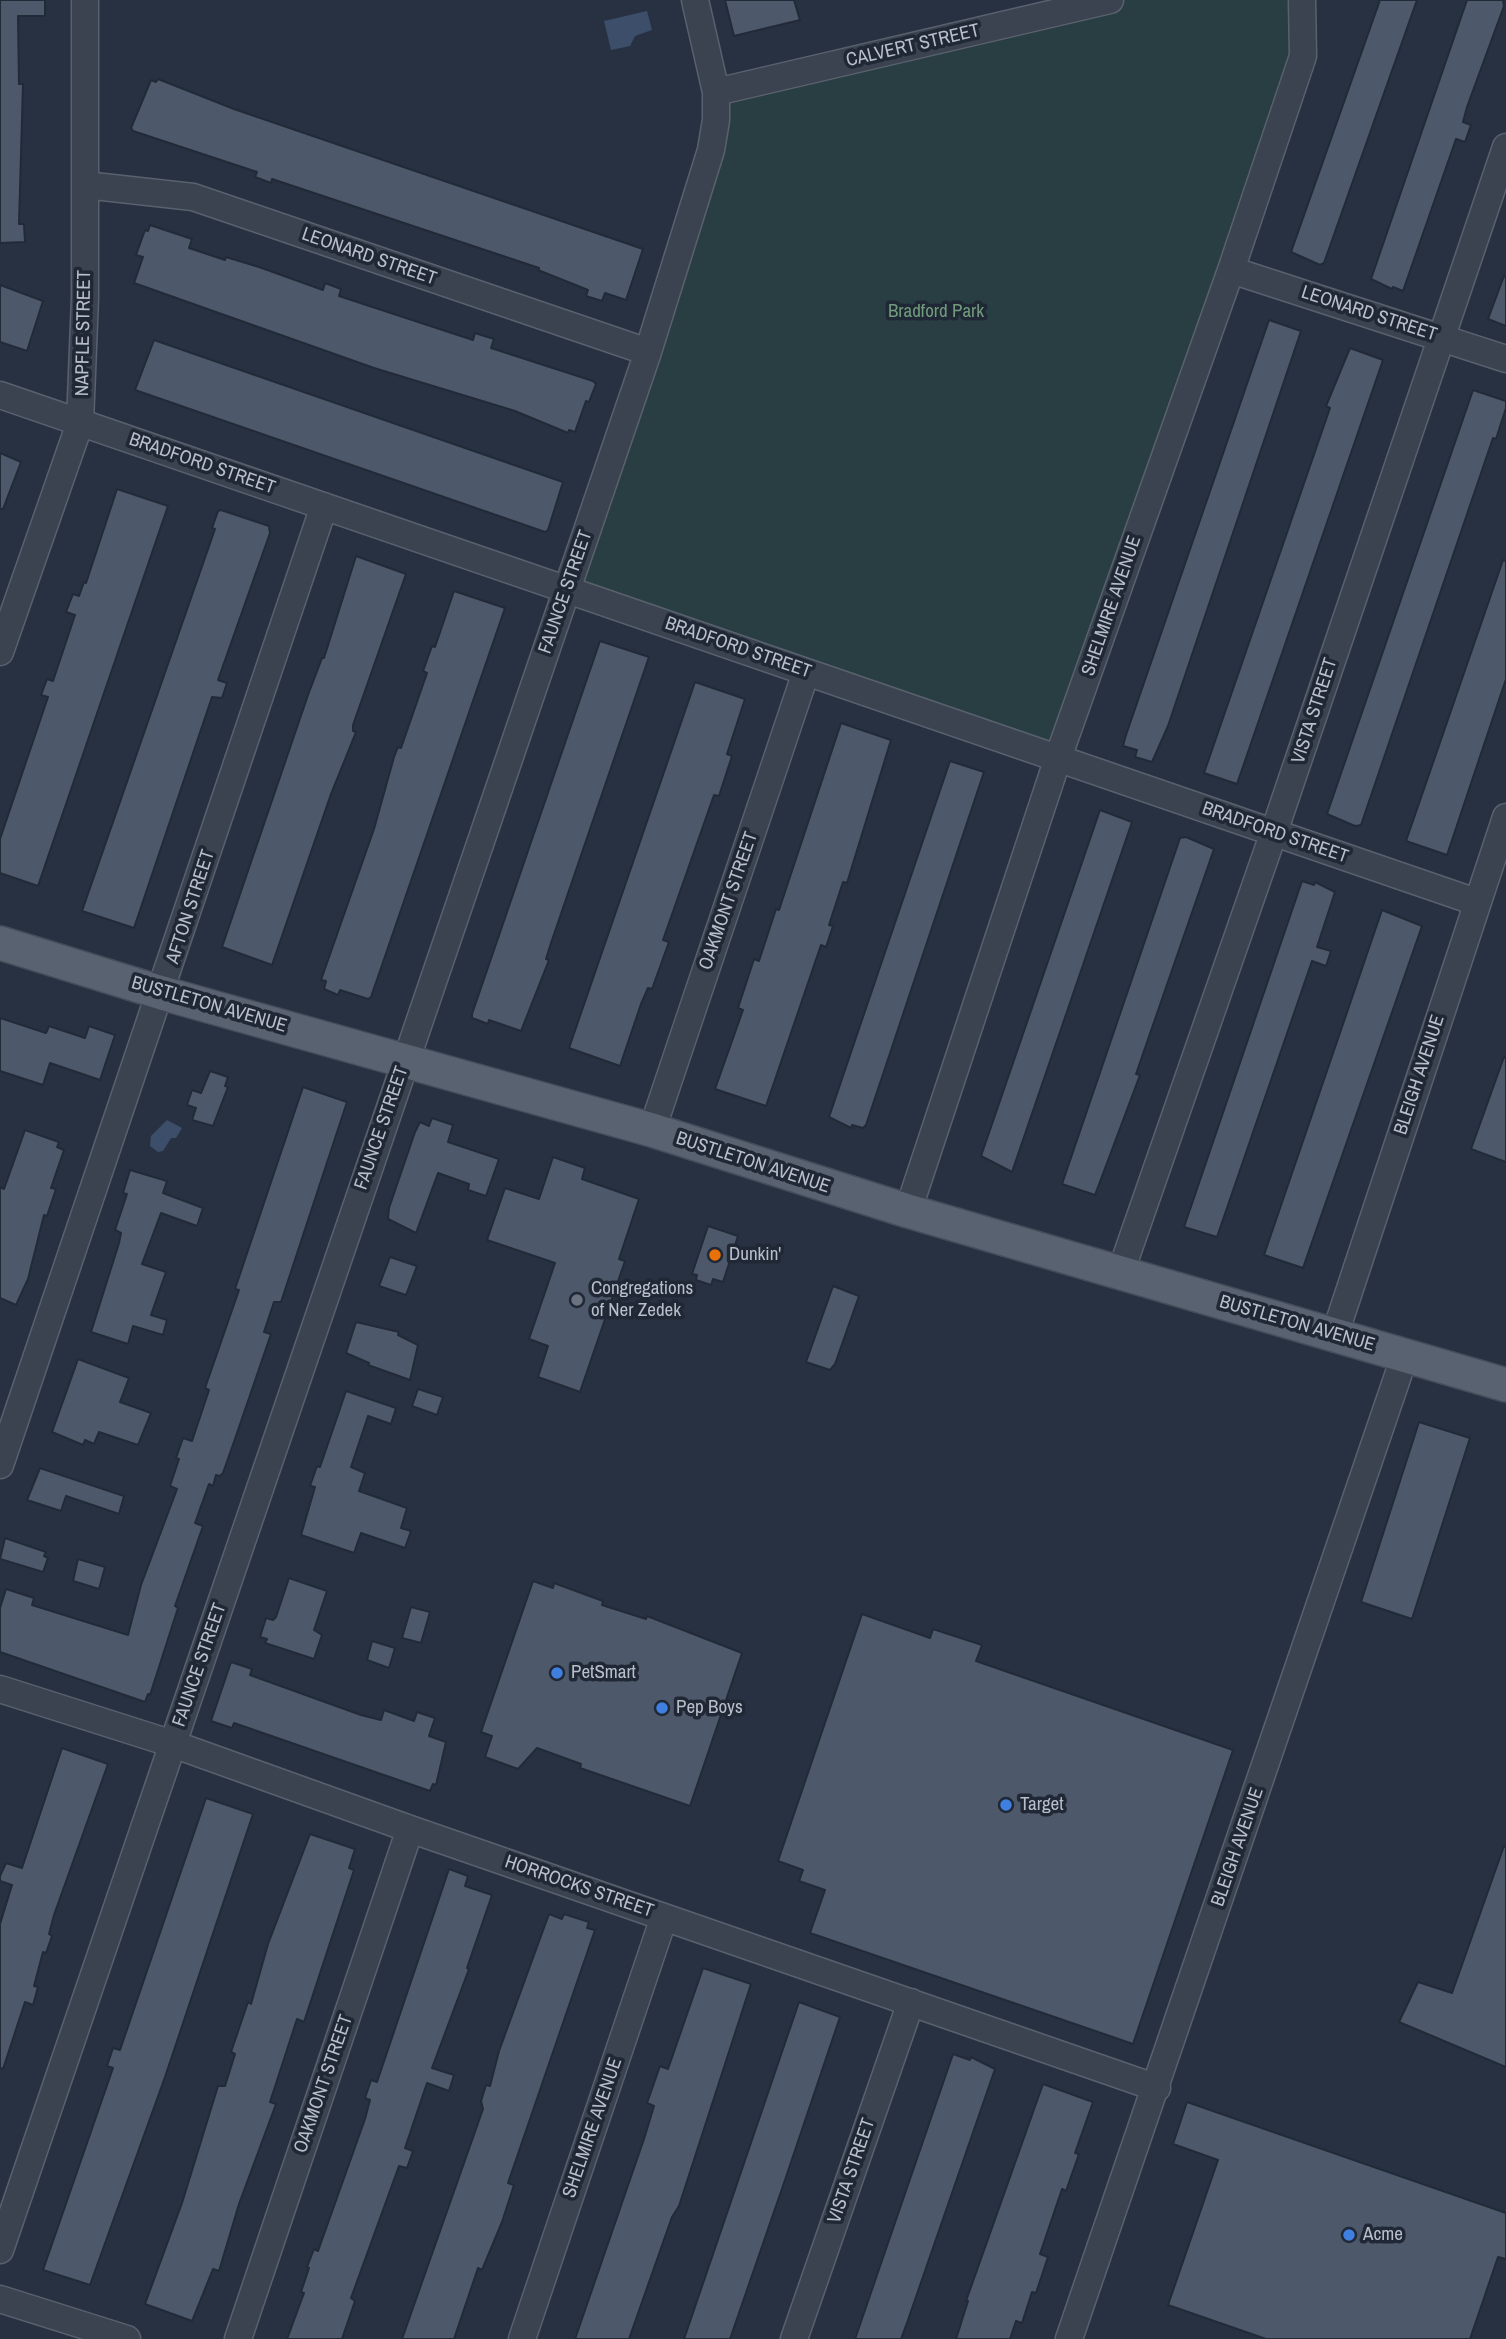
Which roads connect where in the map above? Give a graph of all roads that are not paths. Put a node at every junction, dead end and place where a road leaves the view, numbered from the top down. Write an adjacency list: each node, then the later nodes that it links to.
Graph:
1 (85, 0): 7 (street, NAPFLE STREET)
2 (695, 0): 5 (street, FAUNCE STREET)
3 (1110, 0): 5 (street, CALVERT STREET)
4 (1302, 0): 8 (street, SHELMIRE AVENUE)
5 (716, 92): 10 (street, FAUNCE STREET)
6 (1506, 147): 9 (street, VISTA STREET)
7 (85, 185): 10 (street, LEONARD STREET); 13 (street, NAPFLE STREET)
8 (1231, 270): 9 (street, LEONARD STREET); 18 (street, SHELMIRE AVENUE)
9 (1440, 336): 11 (street, LEONARD STREET); 20 (street, VISTA STREET)
10 (648, 352): 15 (street, FAUNCE STREET)
11 (1506, 359)
12 (0, 395): 13 (street, BRADFORD STREET)
13 (80, 422): 14 (street, BRADFORD STREET); 16 (street, NAPFLE STREET)
14 (324, 506): 15 (street, BRADFORD STREET); 23 (street, AFTON STREET)
15 (567, 590): 17 (street, BRADFORD STREET); 24 (street, FAUNCE STREET)
16 (0, 652)
17 (806, 672): 18 (street, BRADFORD STREET); 25 (street, OAKMONT STREET)
18 (1058, 758): 20 (street, BRADFORD STREET); 26 (street, SHELMIRE AVENUE)
19 (1506, 817): 21 (street, BLEIGH AVENUE)
20 (1274, 832): 21 (street, BRADFORD STREET); 27 (street, VISTA STREET)
21 (1476, 902): 28 (street, BLEIGH AVENUE)
22 (0, 943): 23 (main road, BUSTLETON AVENUE)
23 (162, 993): 24 (main road, BUSTLETON AVENUE); 31 (street, AFTON STREET)
24 (406, 1060): 25 (main road, BUSTLETON AVENUE); 33 (street, FAUNCE STREET)
25 (652, 1130): 26 (main road, BUSTLETON AVENUE)
26 (908, 1212): 27 (main road, BUSTLETON AVENUE)
27 (1120, 1274): 28 (main road, BUSTLETON AVENUE)
28 (1335, 1334): 29 (main road, BUSTLETON AVENUE)
29 (1405, 1355): 30 (main road, BUSTLETON AVENUE); 37 (street, BLEIGH AVENUE)
30 (1506, 1385)
31 (0, 1465)
32 (0, 1689): 33 (street, HORROCKS STREET)
33 (173, 1744): 34 (street, HORROCKS STREET); 38 (street, FAUNCE STREET)
34 (410, 1829): 35 (street, HORROCKS STREET); 41 (street, OAKMONT STREET)
35 (664, 1917): 36 (street, HORROCKS STREET); 42 (street, SHELMIRE AVENUE)
36 (911, 2002): 37 (street, HORROCKS STREET); 43 (street, VISTA STREET)
37 (1157, 2088): 44 (street, BLEIGH AVENUE)
38 (0, 2250)
39 (0, 2299): 40 (street)
40 (127, 2339)
41 (238, 2339)
42 (522, 2339)
43 (794, 2339)
44 (1069, 2339)

